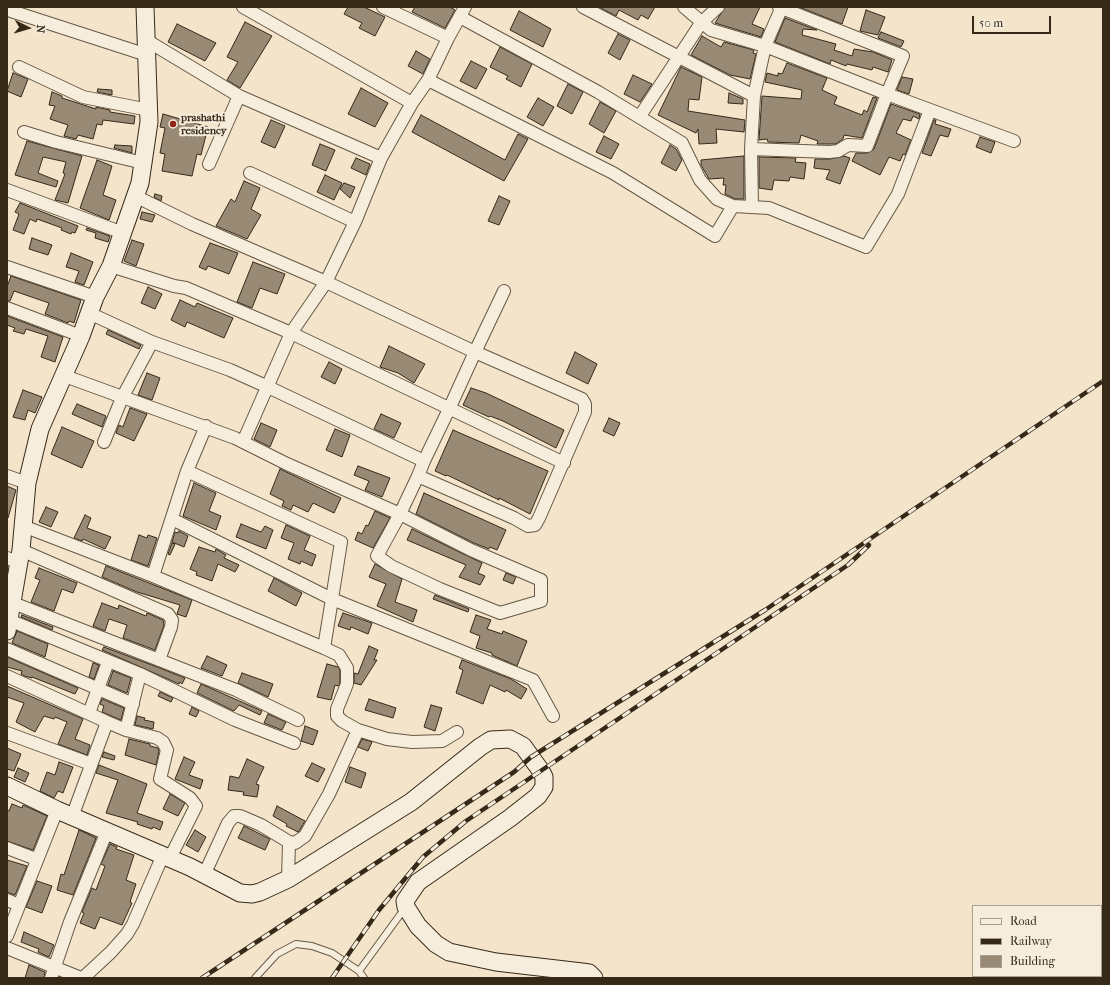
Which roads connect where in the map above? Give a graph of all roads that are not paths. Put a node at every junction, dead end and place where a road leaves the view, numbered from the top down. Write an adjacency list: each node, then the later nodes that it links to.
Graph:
1 (145, 7): 13 (street)
2 (243, 7): 20 (street)
3 (383, 7): 11 (street)
4 (583, 7): 14 (street)
5 (684, 7): 10 (street)
6 (718, 7): 10 (street)
7 (780, 8): 12 (street); 17 (street)
8 (10, 9): 13 (street)
9 (463, 12): 11 (street); 23 (street)
10 (701, 23): 12 (street); 14 (street)
11 (448, 38): 16 (street)
12 (765, 46): 17 (street); 19 (street)
13 (146, 48): 18 (street); 21 (street)
14 (678, 56): 19 (street); 23 (street)
15 (19, 66): 21 (street)
16 (428, 80): 20 (street); 33 (street)
17 (887, 94): 22 (street); 26 (street)
18 (239, 96): 27 (street); 29 (street)
19 (754, 96): 26 (street)
20 (412, 103): 27 (street)
21 (149, 110): 28 (street)
22 (930, 110): 25 (street); 34 (street)
23 (640, 116): 33 (street)
24 (24, 132): 28 (street)
25 (1014, 141)
26 (751, 149): 34 (street)
27 (382, 158): 35 (street)
28 (143, 163): 32 (street)
29 (209, 164)
30 (250, 173): 35 (street)
31 (7, 190): 36 (street)
32 (135, 196): 36 (street); 39 (street)
33 (733, 206): 34 (street)
34 (752, 206)
35 (355, 222): 39 (street)
36 (123, 232): 37 (street)
37 (111, 266): 41 (street); 44 (street)
38 (7, 267): 41 (street)
39 (326, 282): 44 (street); 47 (street)
40 (504, 291): 47 (street)
41 (95, 297): 43 (street)
42 (7, 308): 45 (street)
43 (89, 313): 45 (street); 46 (street)
44 (291, 333): 49 (street); 51 (street)
45 (81, 336): 48 (street)
46 (152, 342): 49 (street); 50 (street)
47 (475, 352): 51 (street); 56 (street)
48 (62, 375): 50 (street); 60 (street)
49 (268, 386): 54 (street); 55 (street)
50 (122, 398): 52 (street); 53 (street)
51 (450, 407): 55 (street); 56 (street)
52 (206, 426): 54 (street); 57 (street)
53 (104, 442)
54 (243, 442): 61 (street)
55 (424, 461): 59 (street)
56 (564, 463): 59 (street)
57 (187, 472): 62 (street); 66 (street)
58 (7, 476): 60 (street)
59 (418, 476): 61 (street)
60 (27, 483): 63 (street)
61 (400, 514): 61 (street)
62 (172, 519): 65 (street); 66 (street)
63 (23, 526): 64 (street); 65 (street)
64 (15, 557): 67 (street); 70 (street)
65 (154, 576): 68 (street)
66 (332, 599): 68 (street); 77 (street)
67 (9, 617): 70 (street); 71 (street)
68 (324, 648): 81 (street)
69 (7, 650): 74 (street)
70 (159, 660): 78 (street)
71 (108, 662): 72 (street); 74 (street)
72 (140, 674): 75 (street); 84 (street)
73 (7, 676): 76 (street)
74 (99, 689): 75 (street); 76 (street)
75 (133, 704): 80 (street)
76 (89, 713): 79 (street)
77 (553, 716)
78 (298, 720)
79 (107, 722): 80 (street); 85 (street)
80 (126, 730): 91 (street)
81 (358, 730): 82 (street); 89 (street)
82 (457, 732)
83 (7, 733): 85 (street)
84 (294, 743)
85 (91, 764): 87 (street)
86 (7, 786): 87 (street)
87 (64, 813): 88 (street); 92 (street)
88 (107, 831): 91 (street); 101 (street)
89 (290, 842): 93 (street); 94 (street)
90 (7, 848): 92 (street)
91 (166, 857): 93 (street); 102 (street)
92 (36, 859): 96 (street)
93 (204, 875): 94 (street)
94 (288, 879): 97 (street)
95 (7, 900): 96 (street)
96 (19, 905): 98 (street)
97 (406, 907): 100 (lane); 105 (street)
98 (7, 936)
99 (7, 948): 101 (street)
100 (359, 971): 103 (lane); 104 (lane)
101 (53, 973): 102 (street)
102 (82, 978)
103 (255, 978)
104 (364, 978)
105 (594, 978)

